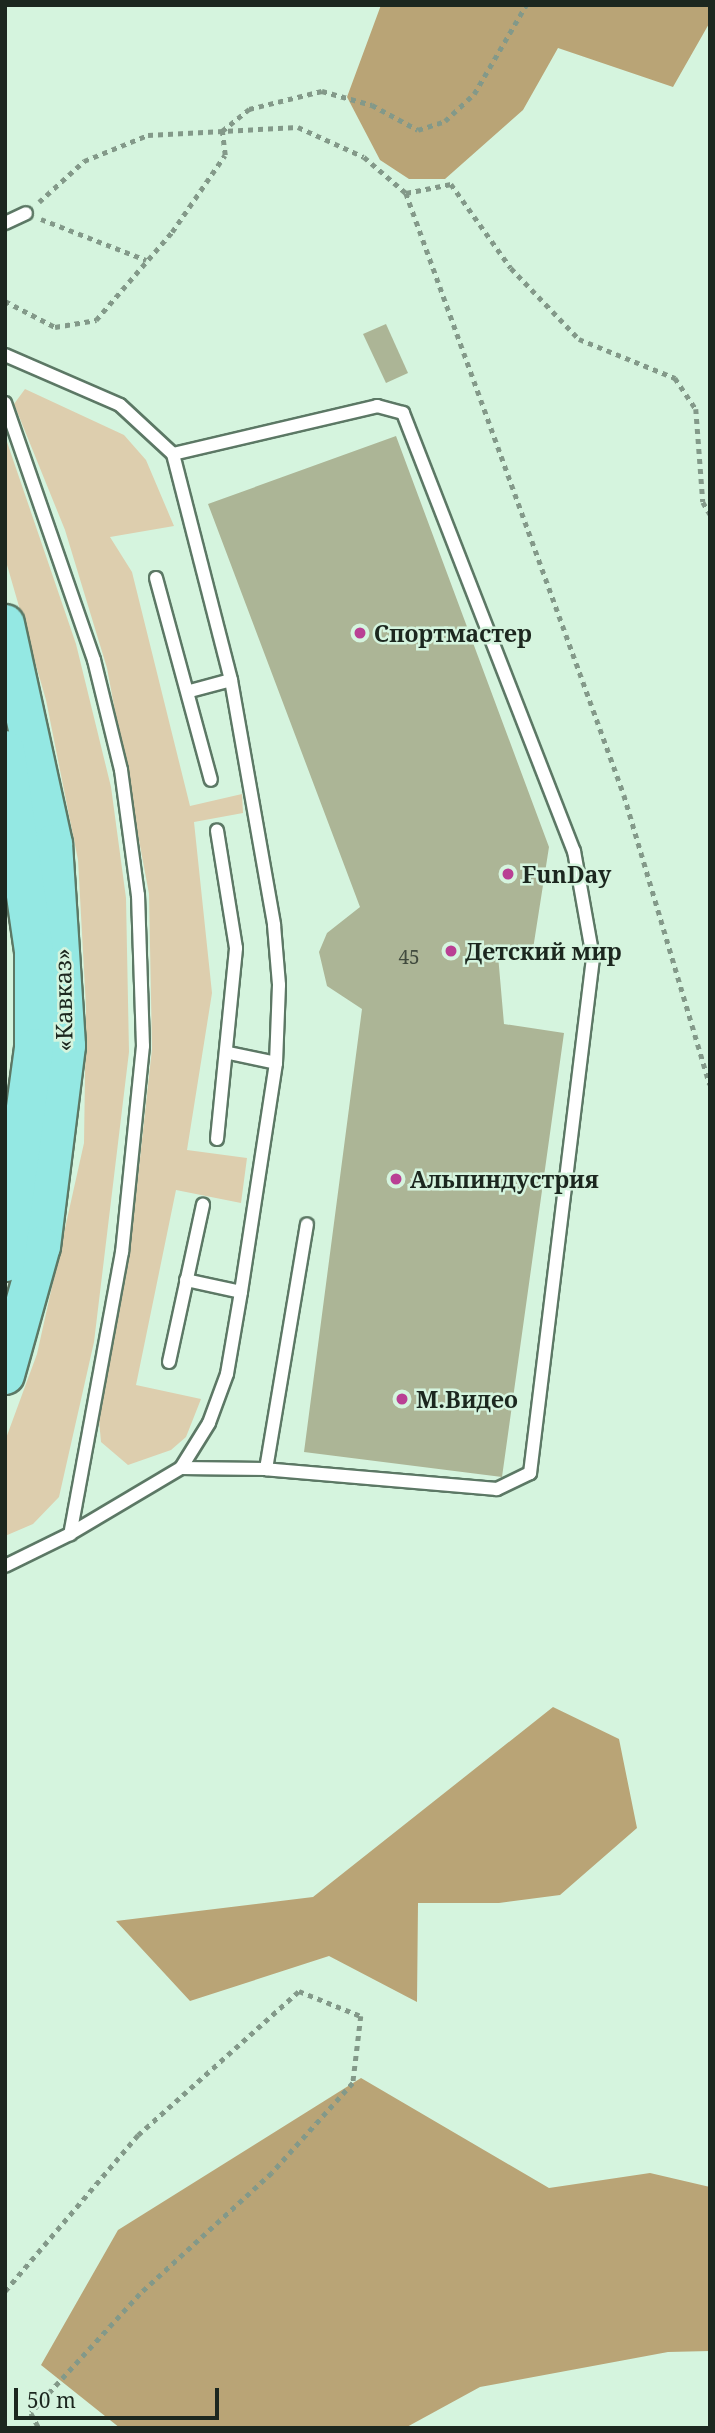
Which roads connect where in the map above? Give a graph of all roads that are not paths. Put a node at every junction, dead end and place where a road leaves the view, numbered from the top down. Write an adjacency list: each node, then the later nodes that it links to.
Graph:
1 (26, 213): 2 (lane)
2 (5, 223)
3 (5, 355): 5 (lane)
4 (5, 404): 25 (lane)
5 (173, 454): 8 (lane); 24 (lane)
6 (156, 578): 9 (lane)
7 (5, 624): 22 (main road, «Кавказ»)
8 (231, 680): 9 (lane); 14 (lane)
9 (190, 691): 11 (lane)
10 (5, 750): 18 (main road, «Кавказ»)
11 (211, 780)
12 (217, 831): 13 (lane)
13 (229, 1053): 14 (lane); 15 (lane)
14 (276, 1063): 20 (lane)
15 (217, 1139)
16 (203, 1205): 19 (lane)
17 (307, 1224): 24 (lane)
18 (5, 1262)
19 (186, 1280): 20 (lane); 21 (lane)
20 (241, 1292): 23 (lane)
21 (169, 1362)
22 (5, 1375)
23 (181, 1468): 24 (lane); 25 (lane)
24 (266, 1469)
25 (71, 1534): 26 (lane)
26 (5, 1566)

